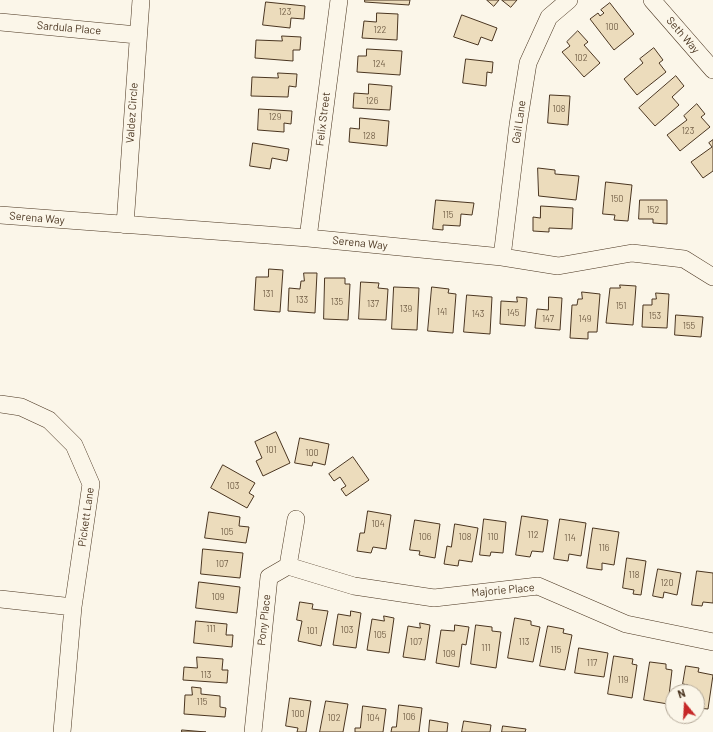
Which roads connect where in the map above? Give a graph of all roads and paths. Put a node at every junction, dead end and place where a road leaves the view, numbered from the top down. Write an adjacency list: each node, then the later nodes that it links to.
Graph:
1 (141, 0): 6 (street, Valdez Circle)
2 (338, 0): 10 (street, Felix Street)
3 (569, 0): 11 (street, Gail Lane)
4 (652, 0): 7 (street, Seth Way)
5 (0, 22): 6 (street, Sardula Place)
6 (137, 35): 9 (street, Valdez Circle)
7 (713, 70)
8 (0, 215): 9 (street, Serena Way)
9 (125, 226): 10 (street, Serena Way)
10 (308, 238): 11 (street, Serena Way)
11 (502, 257): 12 (street, Serena Way)
12 (713, 277)
13 (0, 404): 17 (street, Pickett Lane)
14 (296, 519): 15 (street)
15 (288, 566): 18 (street, Majorie Place); 20 (street, Pony Place)
16 (0, 599): 17 (street)
17 (73, 607): 19 (street, Pickett Lane)
18 (713, 642)
19 (62, 732)
20 (253, 732)

